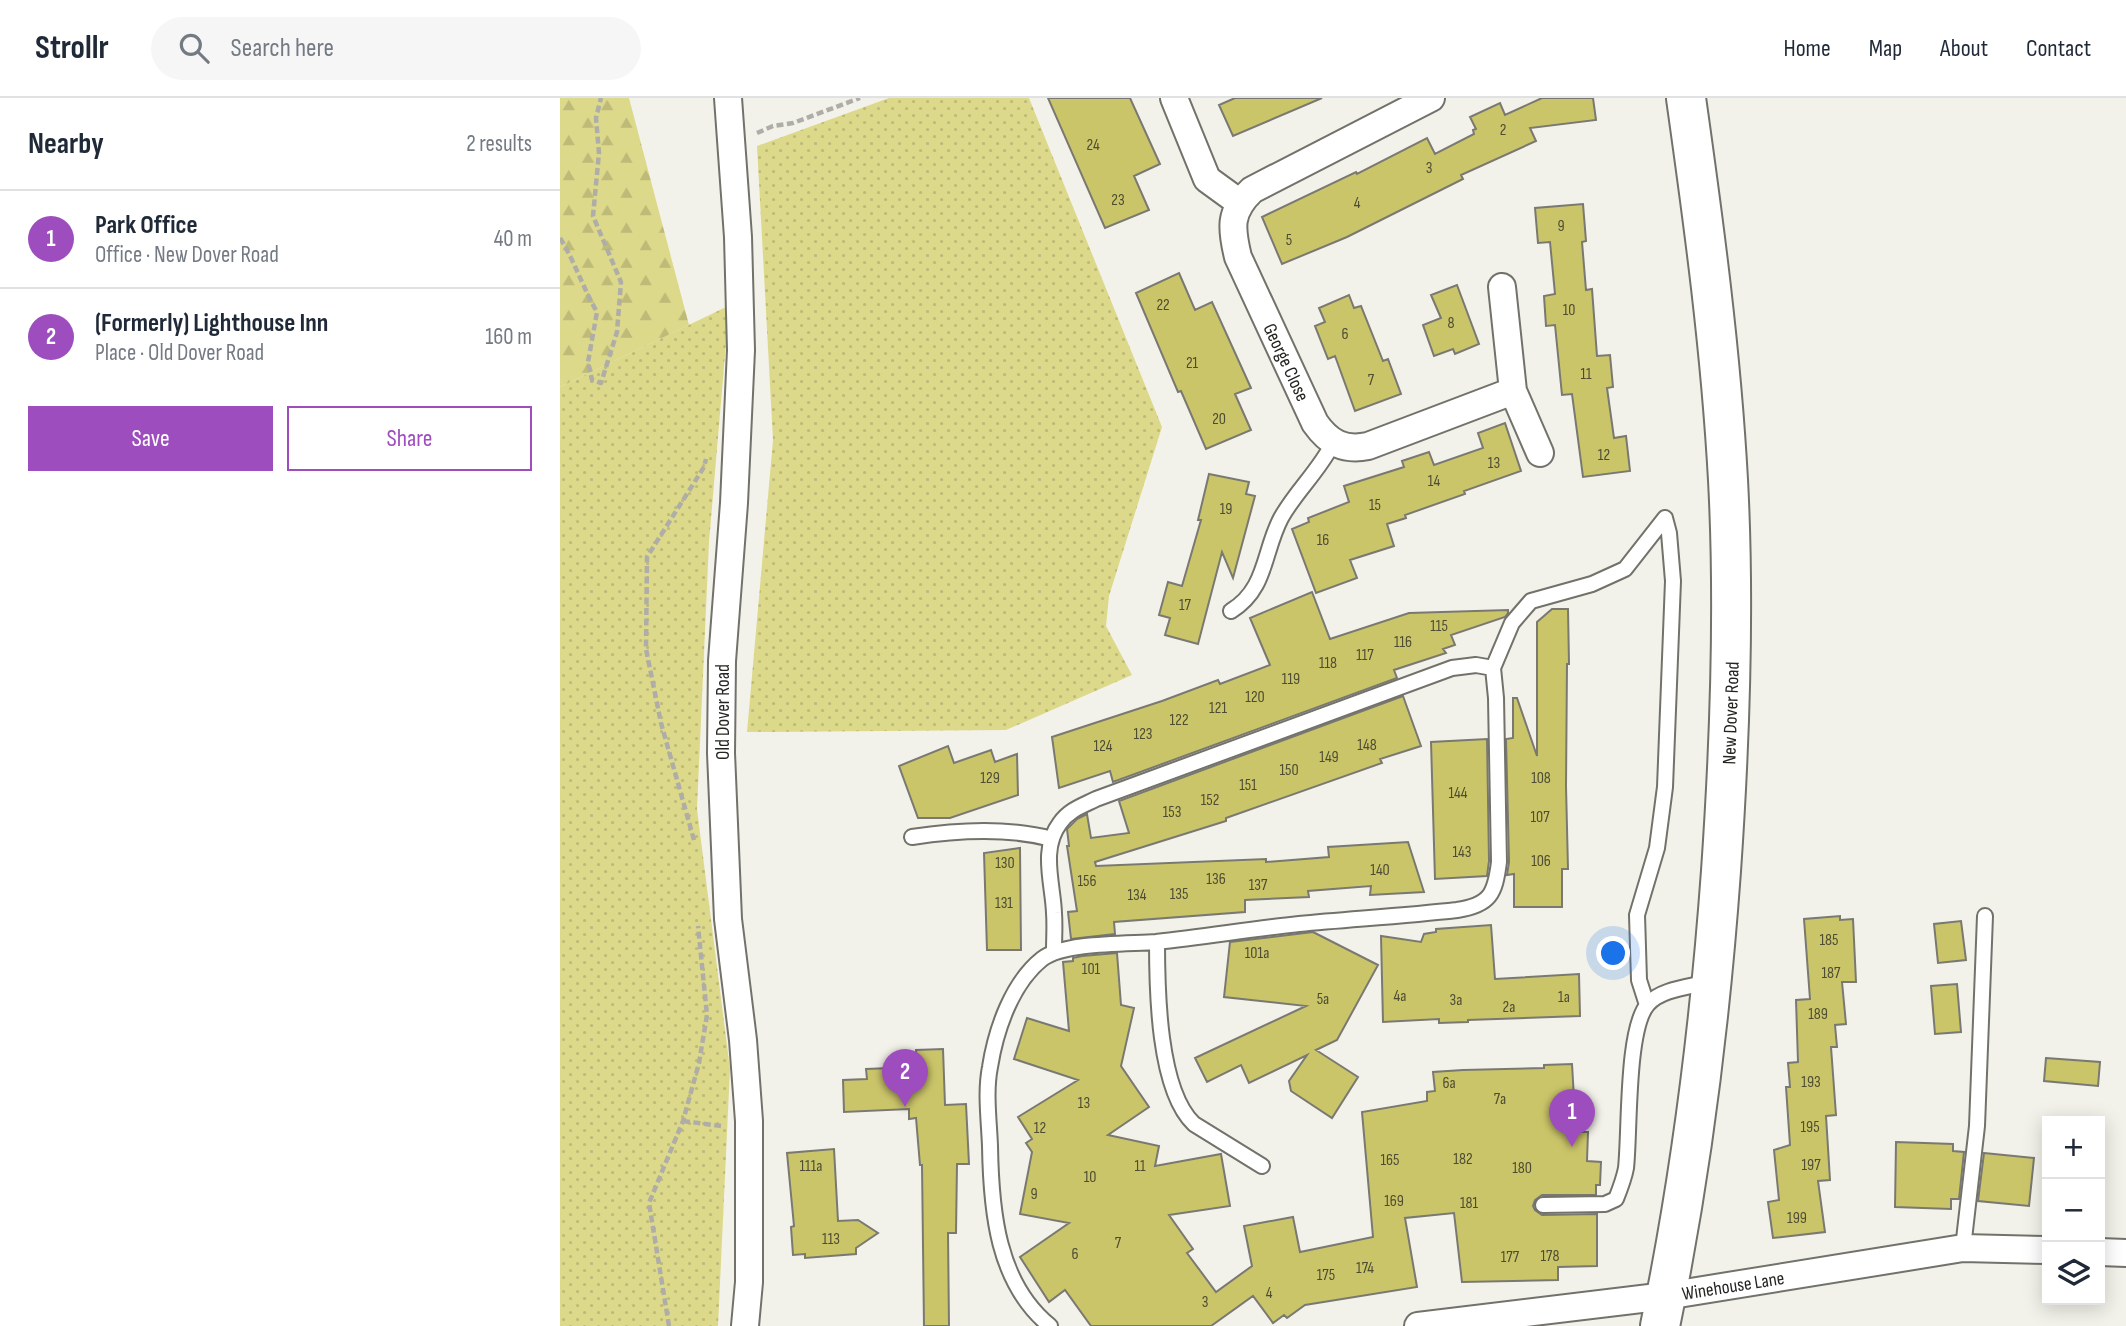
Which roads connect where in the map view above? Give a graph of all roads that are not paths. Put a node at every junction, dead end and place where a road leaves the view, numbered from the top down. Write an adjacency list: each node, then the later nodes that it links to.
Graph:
1 (728, 98): 26 (street, Old Dover Road)
2 (1174, 98): 5 (street)
3 (1431, 98): 5 (street)
4 (1686, 98): 17 (main road, New Dover Road)
5 (1240, 203): 8 (street, George Close)
6 (1502, 287): 7 (street)
7 (1513, 391): 8 (street); 9 (street)
8 (1333, 443): 10 (lane)
9 (1540, 453)
10 (1231, 611)
11 (1493, 668): 13 (lane); 15 (lane); 18 (lane)
12 (912, 837): 13 (lane)
13 (1052, 839): 16 (lane)
14 (1985, 916): 21 (lane)
15 (1157, 942): 16 (lane); 19 (lane)
16 (1054, 951): 27 (lane)
17 (1713, 981): 18 (lane); 25 (main road, New Dover Road)
18 (1647, 1005): 20 (lane)
19 (1262, 1166)
20 (1543, 1205)
21 (1963, 1248): 22 (street, Winehouse Lane); 25 (street, Winehouse Lane)
22 (2042, 1250)
23 (2105, 1252): 24 (street)
24 (2126, 1253)
25 (1663, 1311): 28 (street, Winehouse Lane)
26 (746, 1326)
27 (1050, 1326)
28 (1418, 1326)

